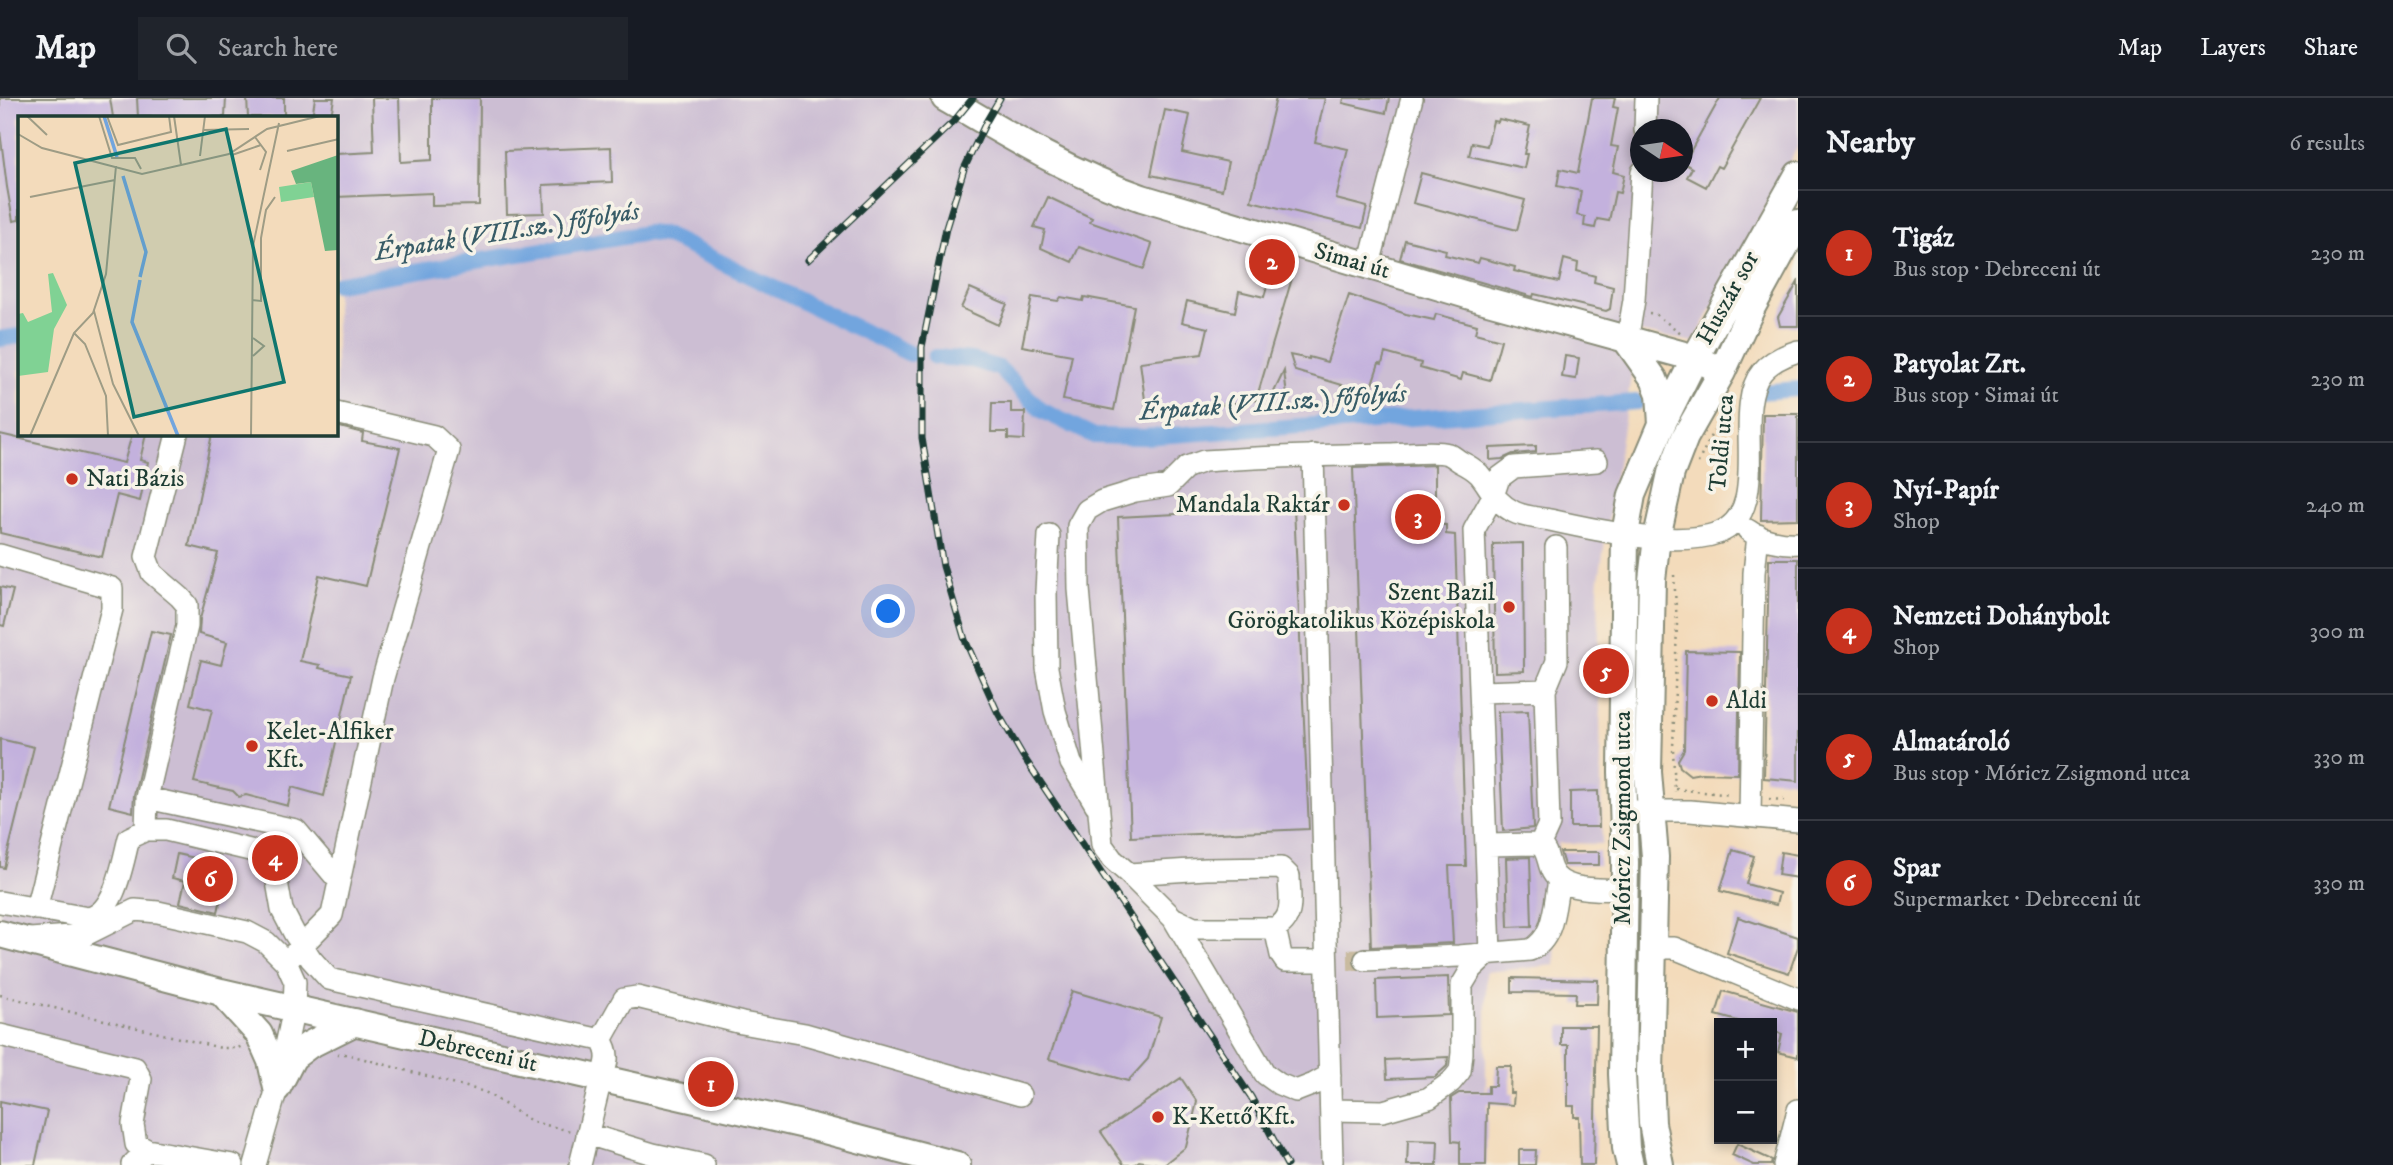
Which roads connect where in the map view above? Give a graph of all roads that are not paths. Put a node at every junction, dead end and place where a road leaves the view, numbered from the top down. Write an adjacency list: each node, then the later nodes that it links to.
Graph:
1 (945, 98): 8 (main road, Simai út)
2 (1412, 98): 8 (street)
3 (1646, 98): 4 (street)
4 (1645, 119)
5 (1798, 175): 11 (main road, Huszár sor)
6 (1641, 182): 9 (street)
7 (1798, 223): 12 (main road, Huszár sor)
8 (1369, 265): 9 (main road, Simai út)
9 (1627, 341): 11 (main road, Simai út); 14 (main road)
10 (1798, 351): 19 (street, Toldi utca)
11 (1695, 358): 12 (main road, Huszár sor); 14 (main road, Móricz Zsigmond utca)
12 (1723, 372): 23 (main road, Móricz Zsigmond utca)
13 (338, 413): 43 (street)
14 (1662, 424): 20 (main road, Móricz Zsigmond utca)
15 (176, 436): 33 (street)
16 (1313, 455): 18 (street); 27 (street); 66 (street)
17 (1597, 461): 18 (street)
18 (1493, 496): 20 (street, Toldi utca); 30 (street)
19 (1734, 522): 22 (street); 23 (street, Toldi utca)
20 (1625, 534): 23 (street, Toldi utca); 35 (main road, Móricz Zsigmond utca)
21 (1049, 535): 28 (street)
22 (1758, 536): 24 (street); 37 (street)
23 (1667, 537): 36 (main road, Móricz Zsigmond utca)
24 (1798, 543)
25 (1556, 547): 29 (street)
26 (0, 555): 48 (street)
27 (1079, 589): 28 (street); 31 (street)
28 (1046, 592): 32 (street)
29 (1545, 690): 30 (street); 40 (street)
30 (1481, 692): 41 (street)
31 (1090, 708): 32 (street); 34 (street)
32 (1055, 711): 34 (street)
33 (147, 798): 39 (street); 43 (street)
34 (1099, 810): 42 (street)
35 (1623, 811): 36 (street); 45 (main road, Móricz Zsigmond utca)
36 (1663, 811): 37 (street); 54 (main road, Móricz Zsigmond utca)
37 (1750, 816): 38 (street)
38 (1798, 821)
39 (145, 830): 46 (street); 53 (street)
40 (1540, 844): 41 (street); 44 (street)
41 (1488, 845): 55 (street)
42 (1129, 874): 49 (street); 51 (street)
43 (340, 881): 53 (street)
44 (1559, 881): 45 (street); 55 (street)
45 (1625, 890): 82 (main road, Móricz Zsigmond utca)
46 (113, 893): 48 (street); 50 (street)
47 (0, 902): 48 (street)
48 (36, 909)
49 (1173, 918): 51 (street); 66 (street)
50 (119, 919): 52 (street); 57 (street); 59 (street)
51 (1275, 928): 58 (street)
52 (12, 937): 57 (main road, Debreceni út)
53 (302, 946): 59 (street); 65 (street)
54 (1654, 948): 61 (street); 83 (main road, Móricz Zsigmond utca)
55 (1490, 952): 56 (street); 70 (street)
56 (1365, 960)
57 (101, 961): 60 (main road, Debreceni út)
58 (1317, 961)
59 (286, 962): 62 (street)
60 (221, 992): 62 (main road, Debreceni út); 68 (main road)
61 (1798, 999)
62 (294, 1009): 63 (main road, Debreceni út); 68 (street)
63 (355, 1022): 67 (main road, Debreceni út); 68 (main road)
64 (0, 1035): 73 (street)
65 (601, 1040): 67 (street); 69 (street)
66 (1330, 1075): 70 (street)
67 (601, 1079): 72 (street); 81 (main road, Debreceni út)
68 (277, 1088): 78 (street)
69 (1020, 1095)
70 (1331, 1110): 75 (street)
71 (1798, 1110): 84 (street)
72 (587, 1134): 74 (street); 79 (street)
73 (147, 1150): 76 (street); 77 (street)
74 (652, 1159): 80 (street)
75 (1332, 1160)
76 (132, 1165)
77 (233, 1165)
78 (255, 1165)
79 (580, 1165)
80 (704, 1165)
81 (957, 1165)
82 (1630, 1165)
83 (1660, 1165)
84 (1784, 1165)

